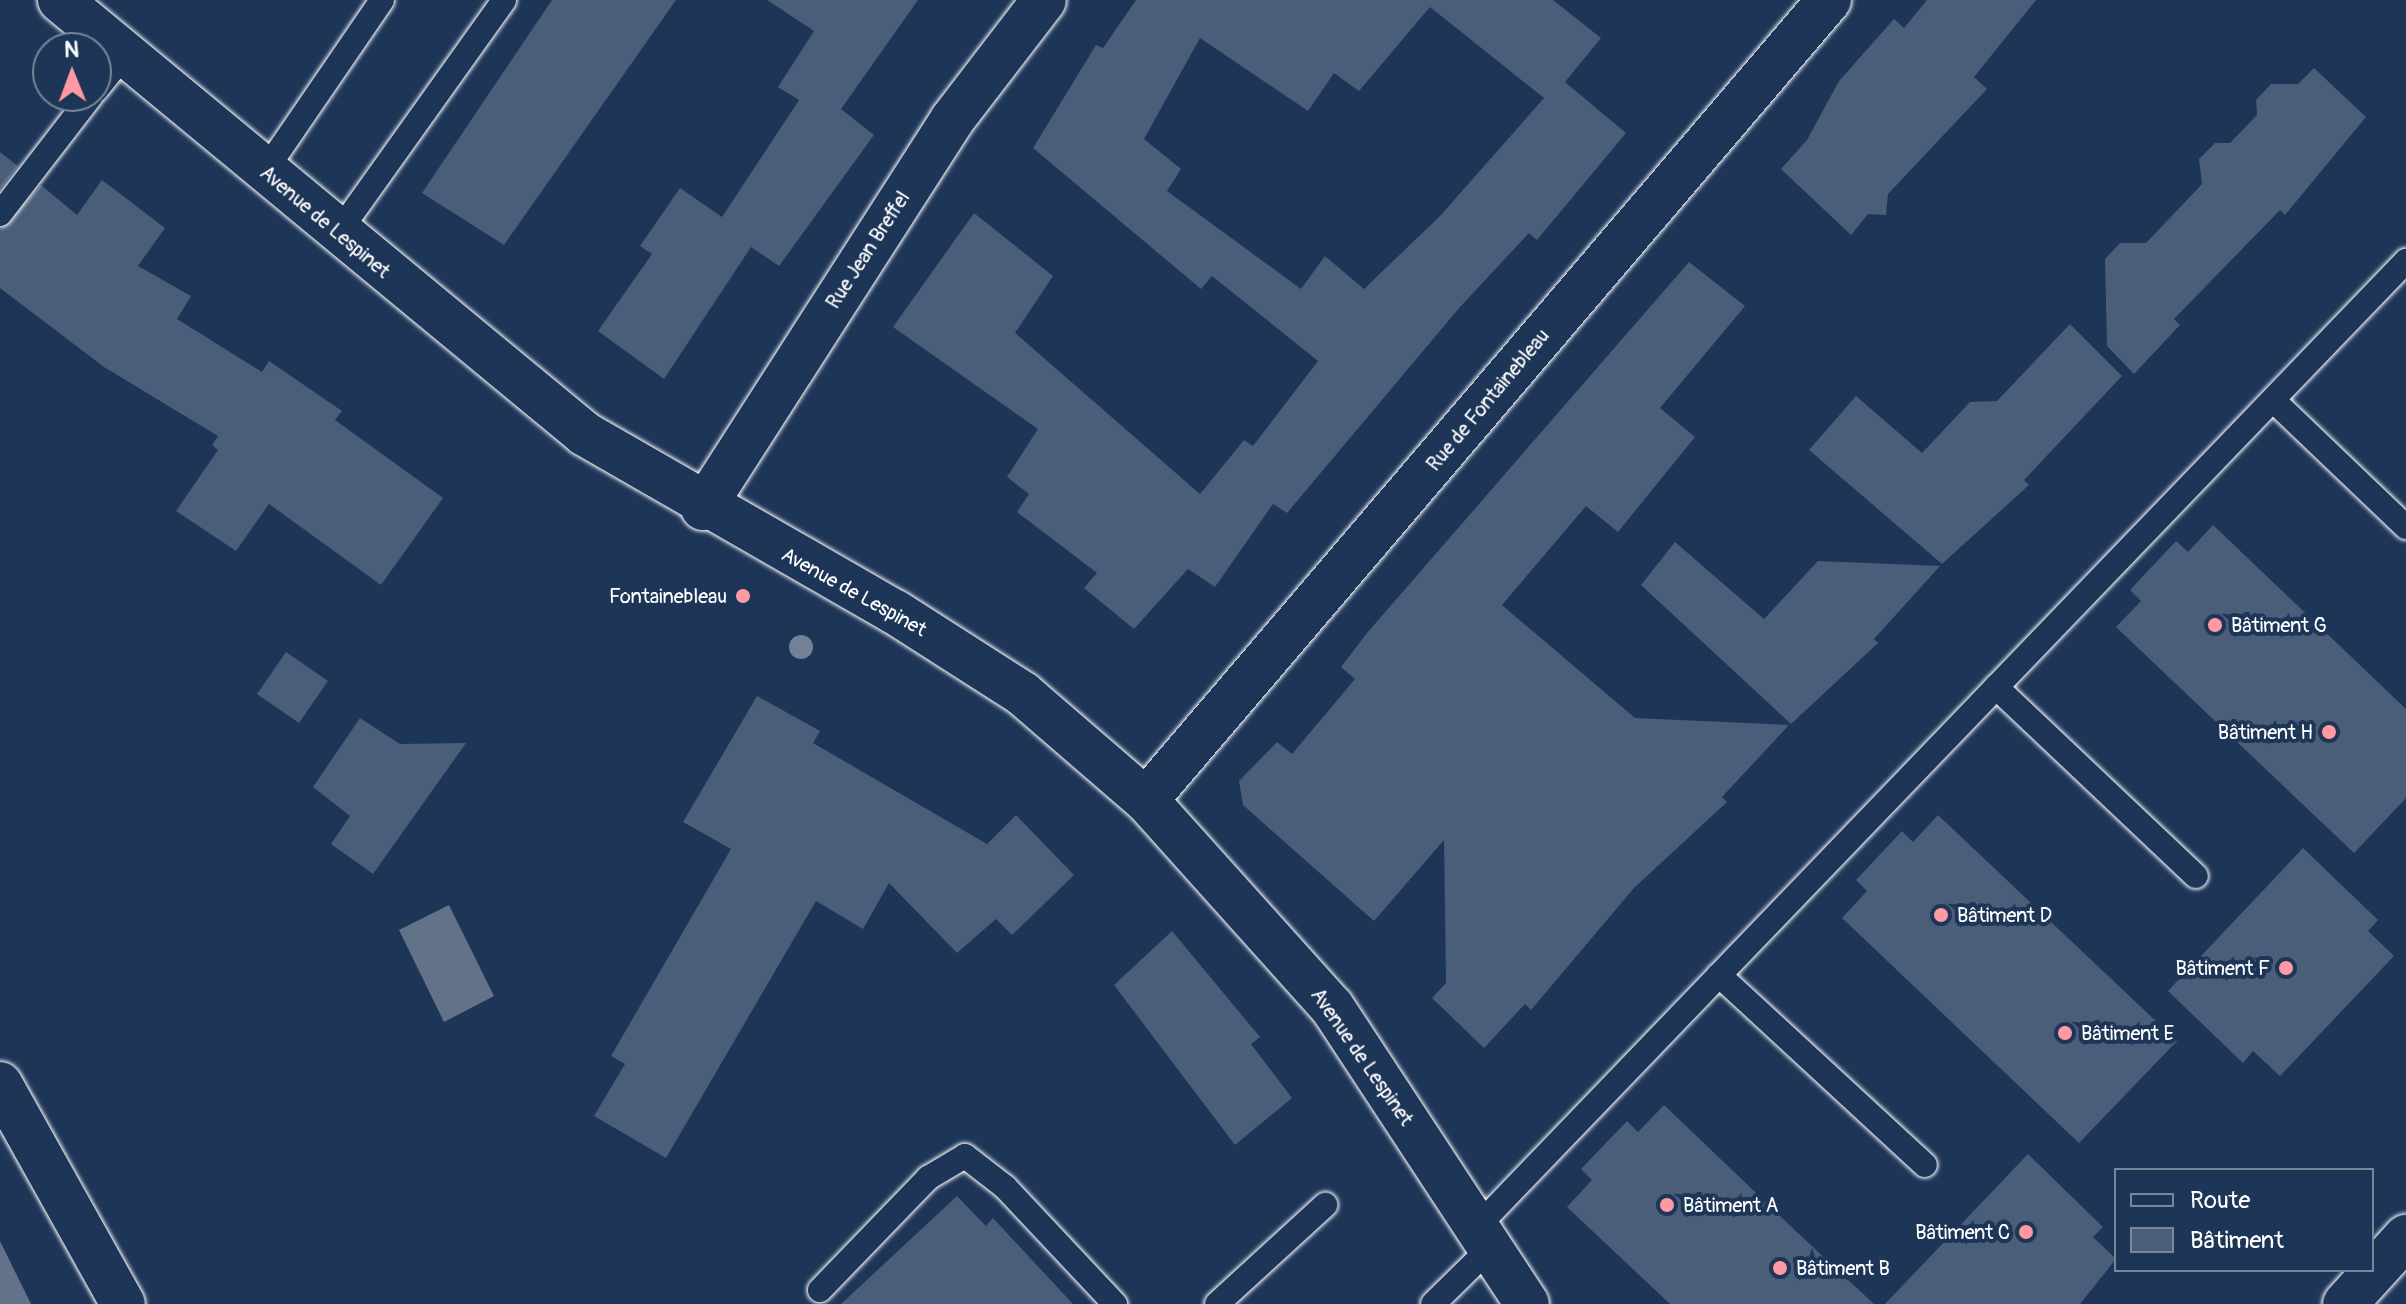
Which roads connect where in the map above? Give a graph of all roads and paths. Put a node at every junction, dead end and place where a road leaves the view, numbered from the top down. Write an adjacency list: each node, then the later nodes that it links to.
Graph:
1 (60, 0): 6 (street, Avenue de Lespinet)
2 (382, 0): 9 (lane)
3 (504, 0): 11 (lane)
4 (1044, 0): 14 (street, Rue Jean Breffel)
5 (1829, 0): 17 (street, Rue de Fontainebleau)
6 (125, 54): 7 (lane); 9 (street, Avenue de Lespinet)
7 (112, 70)
8 (79, 112): 10 (lane)
9 (265, 171): 11 (street, Avenue de Lespinet)
10 (0, 214)
11 (338, 233): 14 (street, Avenue de Lespinet)
12 (2406, 261): 13 (lane)
13 (2273, 400): 15 (lane); 16 (lane)
14 (703, 508): 17 (street, Avenue de Lespinet)
15 (2406, 527)
16 (1996, 687): 18 (lane); 19 (lane)
17 (1146, 800): 23 (street, Avenue de Lespinet)
18 (2196, 876)
19 (1719, 975): 21 (lane); 23 (lane)
20 (0, 1084): 26 (street)
21 (1925, 1165)
22 (1325, 1205): 28 (lane)
23 (1485, 1236): 29 (lane); 30 (street, Avenue de Lespinet)
24 (2406, 1237): 31 (street)
25 (820, 1290): 27 (lane)
26 (123, 1304)
27 (1115, 1304)
28 (1217, 1304)
29 (1433, 1304)
30 (1527, 1304)
31 (2345, 1304)

